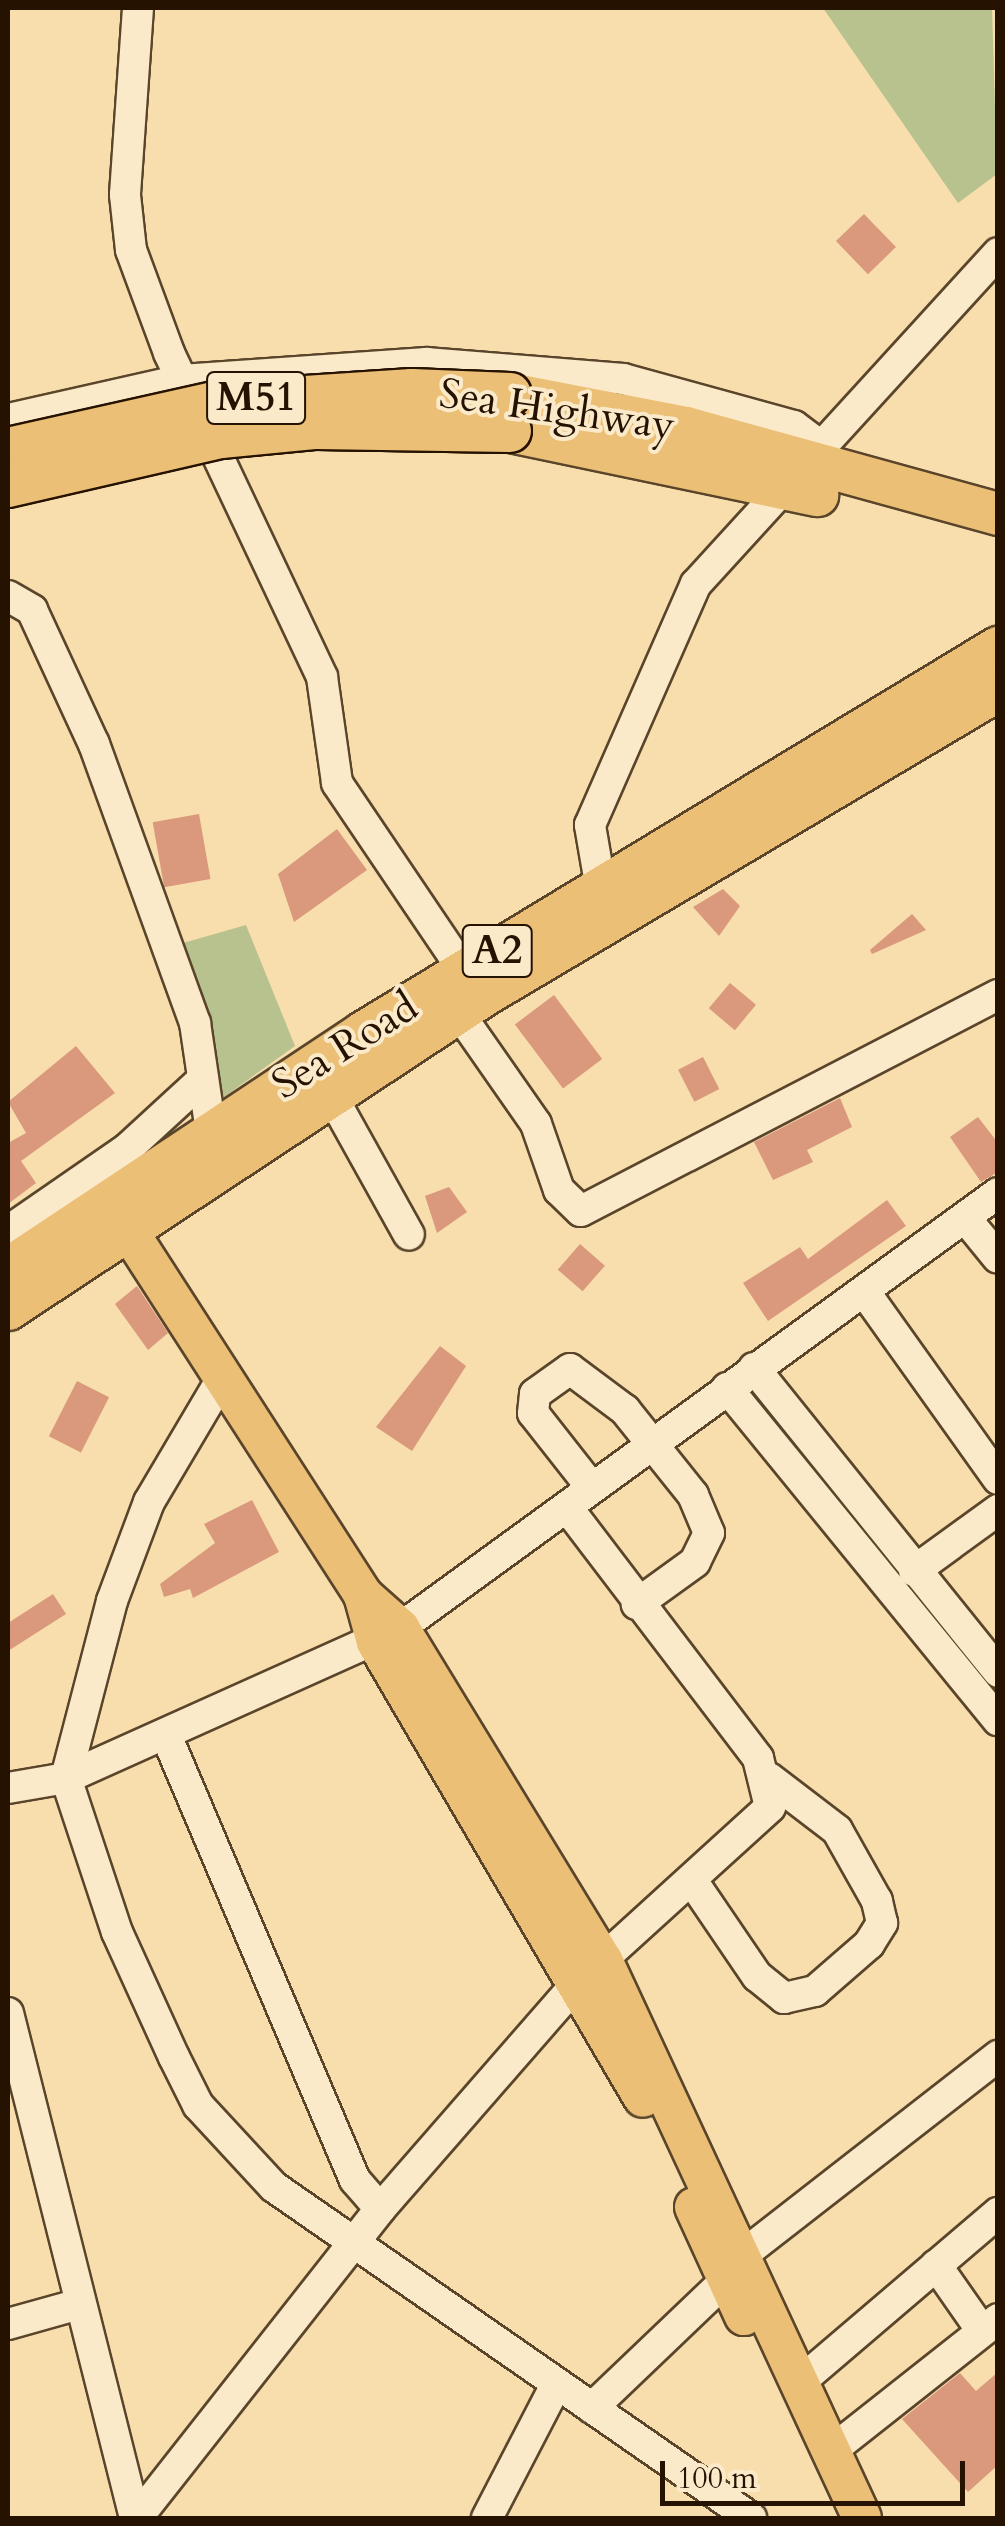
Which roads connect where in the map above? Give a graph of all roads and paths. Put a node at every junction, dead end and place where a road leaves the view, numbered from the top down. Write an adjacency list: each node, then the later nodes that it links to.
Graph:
1 (138, 8): 3 (street)
2 (998, 253): 7 (street)
3 (181, 380): 5 (street); 7 (street); 15 (street)
4 (510, 412): 6 (highway, Sea Highway / M51, bridge); 7 (highway, Sea Highway / M51); 8 (highway, Sea Highway / M51, bridge)
5 (8, 420)
6 (8, 449)
7 (805, 465): 9 (highway, M51); 10 (highway); 14 (street)
8 (8, 486)
9 (998, 514)
10 (998, 538)
11 (8, 596): 17 (street)
12 (998, 648): 14 (highway, Sea Road / A2)
13 (998, 690): 15 (highway, Sea Road / A2)
14 (601, 889): 15 (highway, Sea Road / A2)
15 (461, 991): 16 (street); 18 (highway, Sea Road / A2); 19 (highway, Sea Road / A2)
16 (998, 996)
17 (203, 1079): 19 (street); 20 (street)
18 (330, 1093): 23 (highway, Sea Road / A2); 25 (street)
19 (210, 1132): 20 (highway, Sea Road / A2)
20 (135, 1163): 24 (street); 27 (highway, Sea Road / A2)
21 (998, 1193): 22 (street)
22 (966, 1219): 26 (street); 28 (street)
23 (128, 1230): 29 (highway, Sea Road / A2); 31 (main road)
24 (8, 1231)
25 (410, 1235)
26 (998, 1258)
27 (8, 1269)
28 (864, 1291): 30 (street); 34 (street)
29 (8, 1308)
30 (754, 1368): 32 (street); 37 (street)
31 (220, 1382): 39 (main road); 43 (street)
32 (727, 1388): 33 (street); 41 (street)
33 (650, 1445): 35 (street); 35 (street); 38 (street)
34 (998, 1479)
35 (580, 1498): 38 (street); 39 (street)
36 (998, 1510): 37 (street)
37 (914, 1571): 40 (street)
38 (638, 1604): 44 (street)
39 (388, 1635): 42 (street); 47 (main road)
40 (995, 1664)
41 (998, 1720)
42 (166, 1734): 43 (street); 51 (street)
43 (66, 1778): 45 (street); 53 (street)
44 (768, 1778): 46 (street); 46 (street)
45 (8, 1788)
46 (693, 1882): 47 (street)
47 (591, 1970): 51 (street); 55 (main road)
48 (8, 2014): 50 (street)
49 (998, 2056): 55 (street)
50 (21, 2125): 56 (street)
51 (380, 2209): 53 (street)
52 (998, 2213): 54 (street)
53 (354, 2246): 60 (street); 63 (street)
54 (936, 2264): 58 (street); 59 (street)
55 (736, 2265): 59 (main road); 61 (street); 66 (main road)
56 (76, 2305): 57 (street); 63 (street)
57 (8, 2324)
58 (990, 2325): 62 (street)
59 (801, 2381): 62 (main road)
60 (556, 2385): 61 (street); 64 (street)
61 (592, 2408): 65 (street)
62 (830, 2451): 67 (main road)
63 (136, 2518)
64 (487, 2518)
65 (751, 2518)
66 (834, 2518)
67 (862, 2518)

